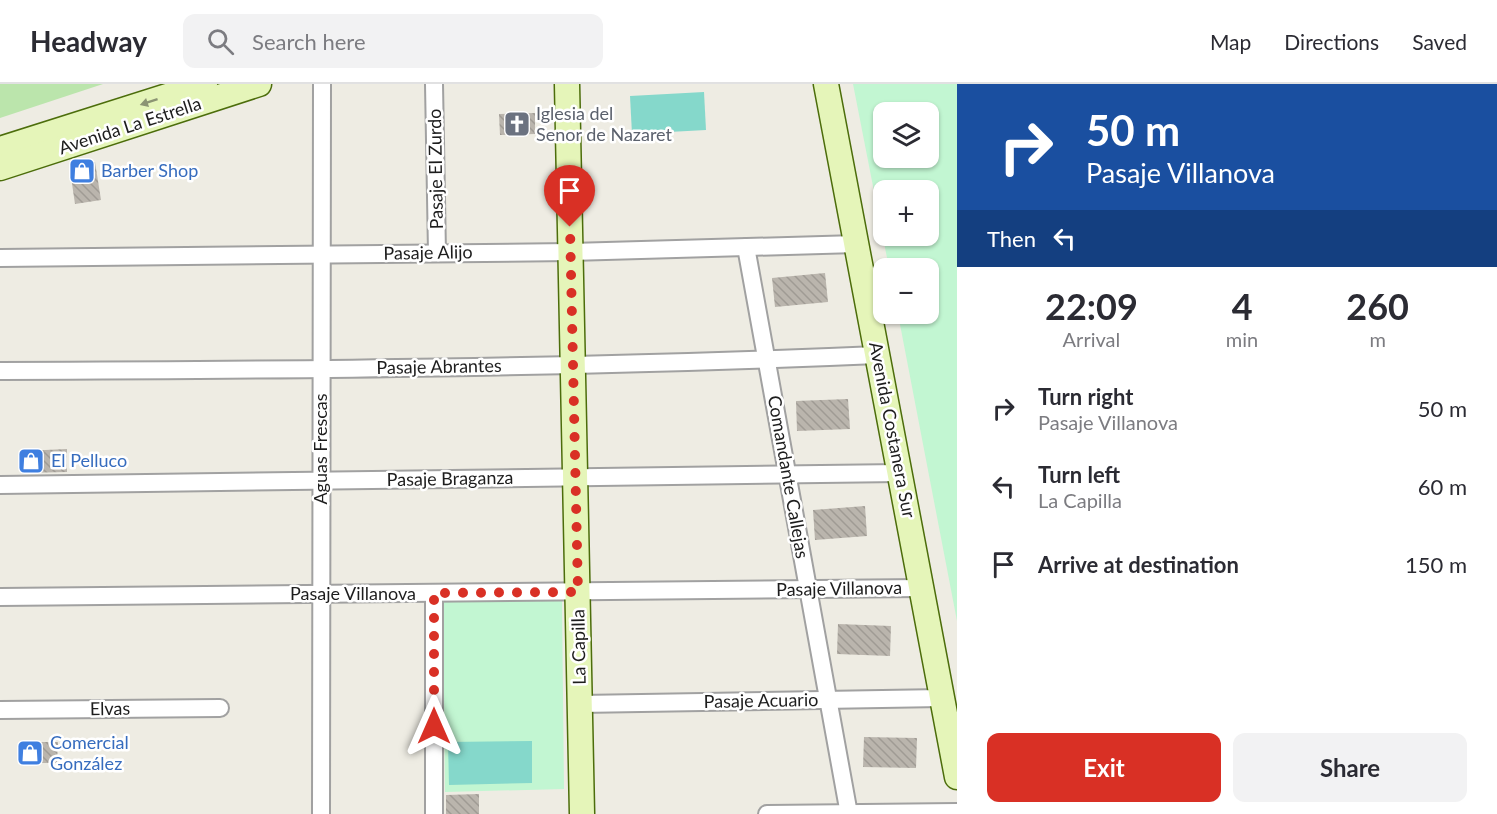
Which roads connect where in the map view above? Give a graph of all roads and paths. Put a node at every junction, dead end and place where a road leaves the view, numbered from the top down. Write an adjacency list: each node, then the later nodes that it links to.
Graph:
1 (205, 84): 7 (main road, Avenida La Estrella, one-way to 7)
2 (260, 84): 8 (main road, Avenida La Estrella)
3 (322, 84): 13 (street, Aguas Frescas)
4 (434, 84): 12 (street, Pasaje El Zurdo)
5 (567, 84): 11 (main road, La Capilla)
6 (826, 84): 9 (main road, Avenida Costanera Sur)
7 (0, 149)
8 (0, 168)
9 (857, 244): 10 (street, Pasaje Alijo); 15 (main road, Avenida Costanera Sur)
10 (746, 247): 11 (street, Pasaje Alijo); 16 (street, Comandante Callejas)
11 (571, 252): 12 (street, Pasaje Alijo); 17 (main road, La Capilla)
12 (437, 253): 13 (street, Pasaje Alijo)
13 (321, 255): 14 (street, Pasaje Alijo); 18 (street, Aguas Frescas)
14 (0, 258)
15 (878, 355): 16 (street, Pasaje Abrantes); 20 (main road, Avenida Costanera Sur)
16 (767, 360): 17 (street, Pasaje Abrantes); 21 (street, Comandante Callejas)
17 (573, 365): 18 (street, Pasaje Abrantes); 22 (main road, La Capilla)
18 (321, 369): 19 (street, Pasaje Abrantes); 23 (street, Aguas Frescas)
19 (0, 371)
20 (900, 473): 21 (street, Pasaje Braganza); 25 (main road, Avenida Costanera Sur)
21 (788, 474): 22 (street, Pasaje Braganza); 26 (street, Comandante Callejas)
22 (575, 477): 23 (street, Pasaje Braganza); 27 (main road, La Capilla)
23 (321, 480): 24 (street, Pasaje Braganza); 29 (street, Aguas Frescas)
24 (0, 484)
25 (921, 588): 26 (street, Pasaje Villanova); 31 (main road, Avenida Costanera Sur)
26 (809, 590): 27 (street, Pasaje Villanova); 32 (street, Comandante Callejas)
27 (578, 592): 28 (street, Pasaje Villanova); 33 (main road, La Capilla)
28 (434, 593): 29 (street, Pasaje Villanova); 39 (street)
29 (321, 594): 30 (street, Pasaje Villanova); 38 (street, Aguas Frescas)
30 (0, 597)
31 (942, 698): 32 (street, Pasaje Acuario); 36 (main road, Avenida Costanera Sur)
32 (829, 700): 33 (street, Pasaje Acuario); 42 (street, Comandante Callejas)
33 (580, 704): 40 (main road, La Capilla)
34 (220, 708): 35 (street, Elvas)
35 (0, 710)
36 (957, 777)
37 (957, 812): 42 (street)
38 (321, 814)
39 (434, 814)
40 (582, 814)
41 (767, 814): 42 (street)
42 (849, 814)

